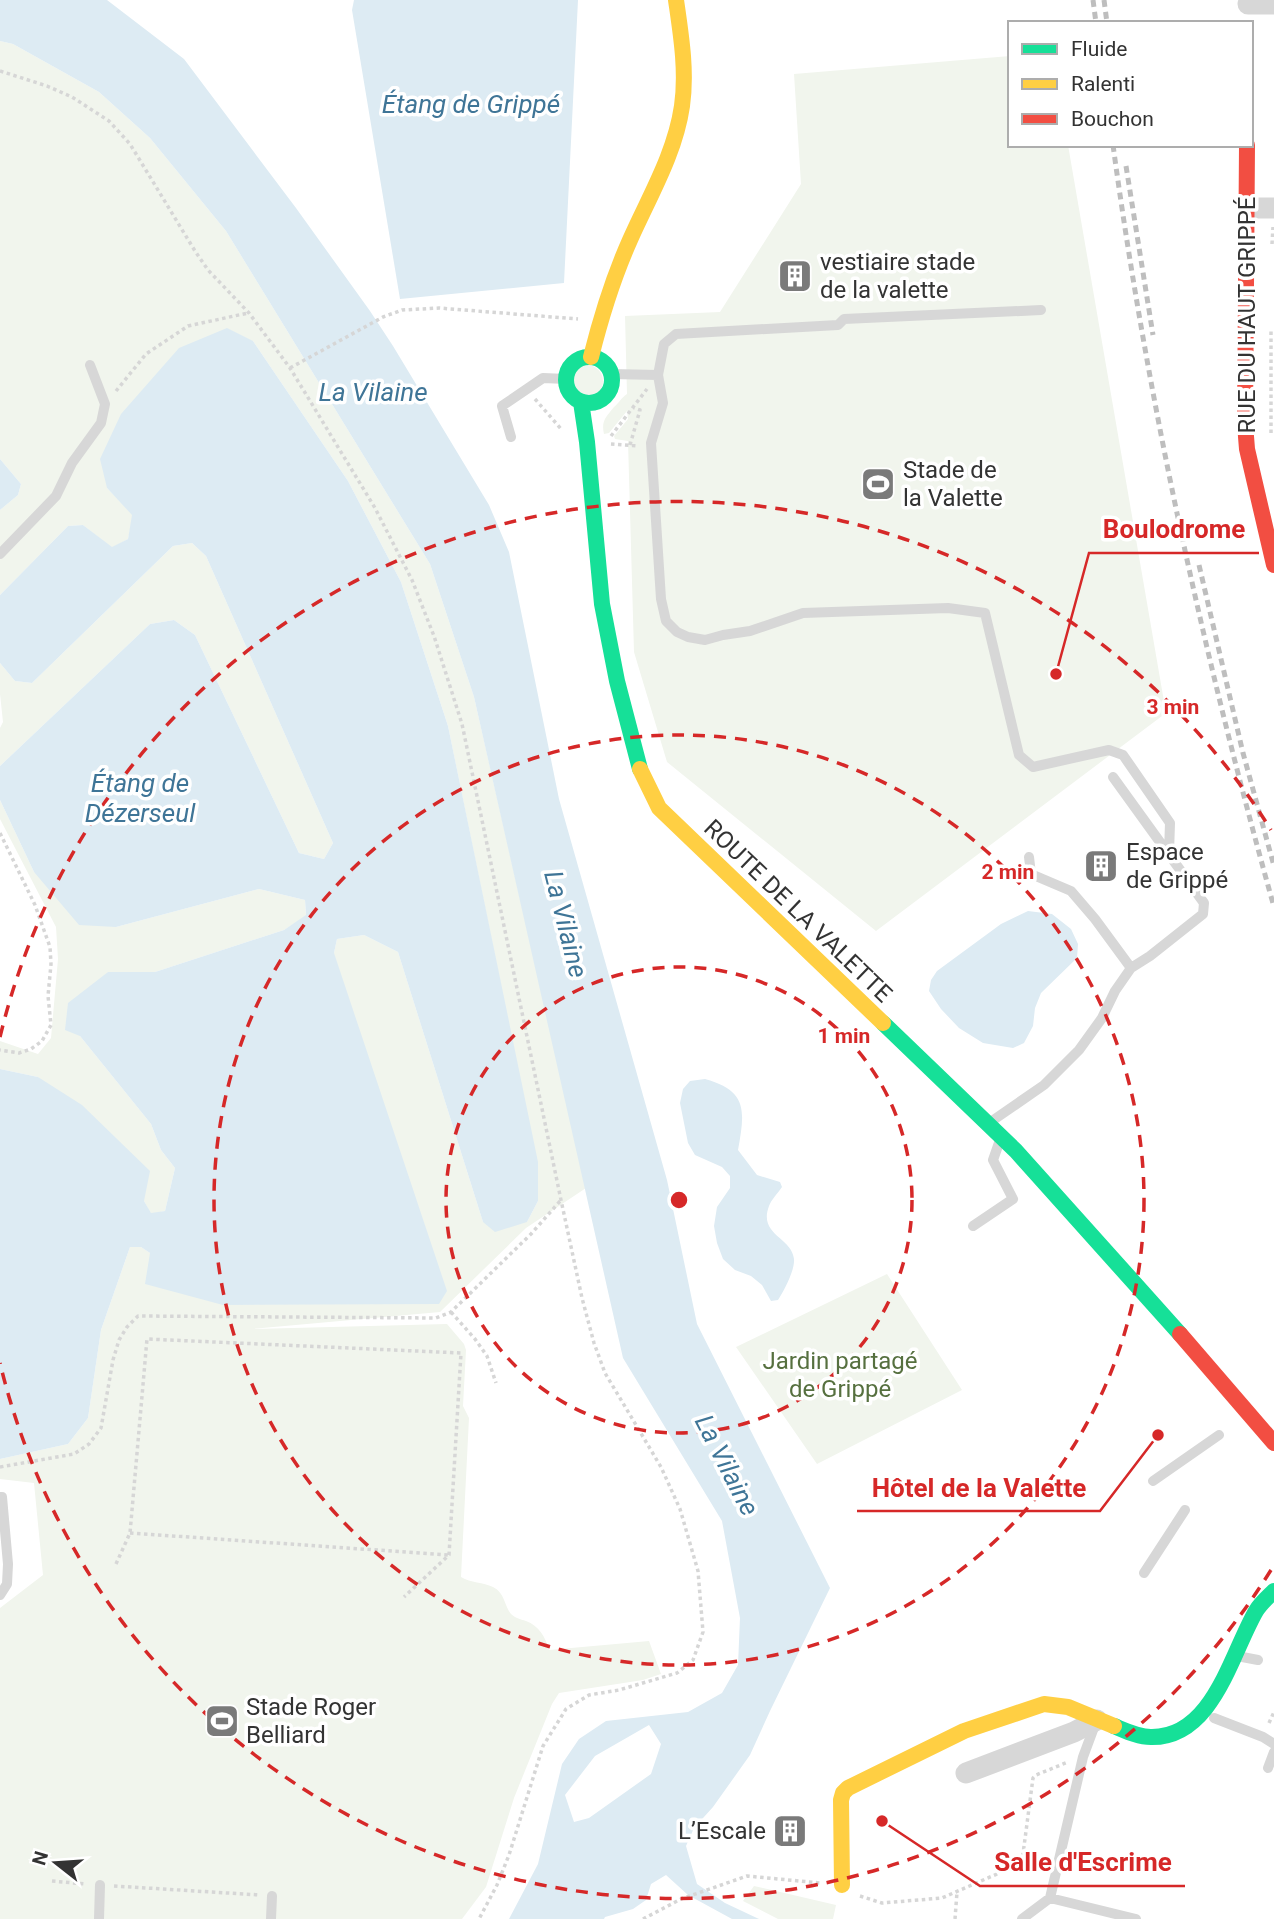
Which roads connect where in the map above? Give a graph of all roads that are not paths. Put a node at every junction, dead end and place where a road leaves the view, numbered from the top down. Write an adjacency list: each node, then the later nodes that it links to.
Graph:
1 (676, 0): 8 (street)
2 (1274, 4): 3 (street)
3 (1248, 9)
4 (1247, 147): 5 (street, RUE DU HAUT GRIPPÉ)
5 (1247, 208): 6 (street); 16 (street, RUE DU HAUT GRIPPÉ)
6 (1274, 208)
7 (1041, 310): 11 (lane)
8 (591, 357): 10 (street); 12 (street)
9 (90, 365): 15 (lane)
10 (611, 374): 11 (lane); 13 (street)
11 (658, 375): 18 (lane)
12 (566, 379): 13 (street); 14 (lane)
13 (581, 402): 21 (street, ROUTE DE LA VALETTE)
14 (511, 438)
15 (0, 554)
16 (1274, 561)
17 (1114, 777): 18 (lane)
18 (1170, 853): 20 (lane)
19 (1029, 857): 20 (lane)
20 (1131, 968): 21 (lane)
21 (987, 1124): 22 (street, ROUTE DE LA VALETTE)
22 (1001, 1136): 23 (lane); 25 (street, ROUTE DE LA VALETTE)
23 (973, 1226)
24 (1219, 1435): 26 (lane)
25 (1274, 1443)
26 (1153, 1481)
27 (0, 1497): 31 (lane)
28 (1185, 1510): 29 (lane)
29 (1144, 1573)
30 (1274, 1591): 32 (street)
31 (0, 1595)
32 (1233, 1656): 33 (lane); 35 (street)
33 (1258, 1660)
34 (1214, 1718): 36 (lane)
35 (1097, 1720): 39 (street); 41 (street); 43 (lane)
36 (1274, 1744)
37 (1274, 1752): 38 (lane)
38 (1268, 1768)
39 (966, 1773)
40 (100, 1885): 44 (lane)
41 (842, 1885)
42 (272, 1896): 45 (lane)
43 (1050, 1898): 46 (lane); 47 (lane)
44 (99, 1919)
45 (271, 1919)
46 (1021, 1919)
47 (1136, 1919)

